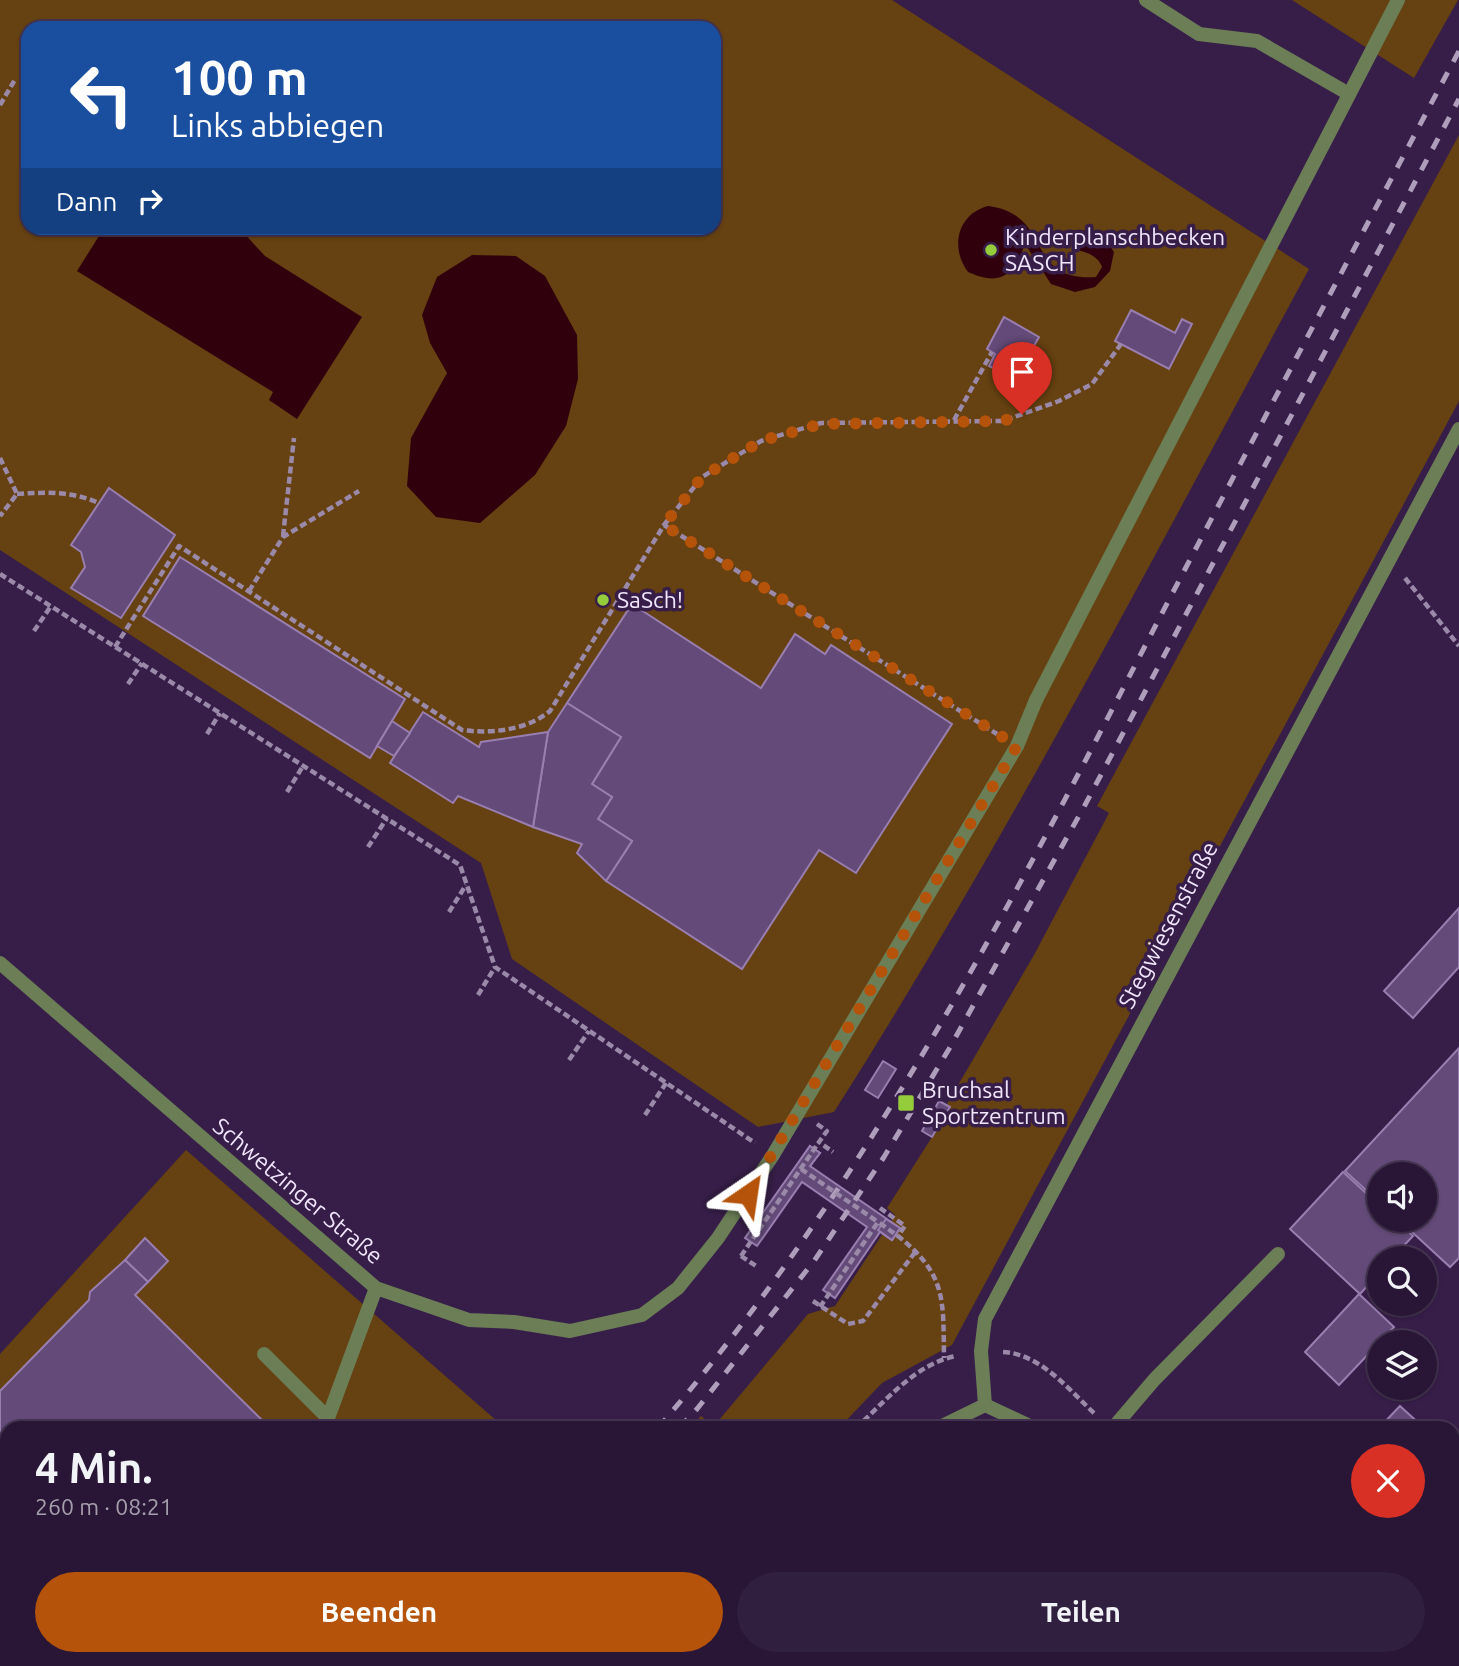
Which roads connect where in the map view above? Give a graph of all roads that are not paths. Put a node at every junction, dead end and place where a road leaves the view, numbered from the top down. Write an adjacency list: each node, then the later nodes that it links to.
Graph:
1 (1146, 0): 3 (street)
2 (1398, 0): 3 (street, Schwetzinger Straße)
3 (1349, 94): 7 (street, Schwetzinger Straße)
4 (1459, 429): 9 (street, Stegwiesenstraße)
5 (0, 963): 7 (street, Schwetzinger Straße)
6 (1279, 1254): 12 (street)
7 (376, 1288): 8 (street)
8 (264, 1354)
9 (985, 1405): 10 (street); 11 (street)
10 (953, 1421)
11 (1019, 1421)
12 (1119, 1421)

